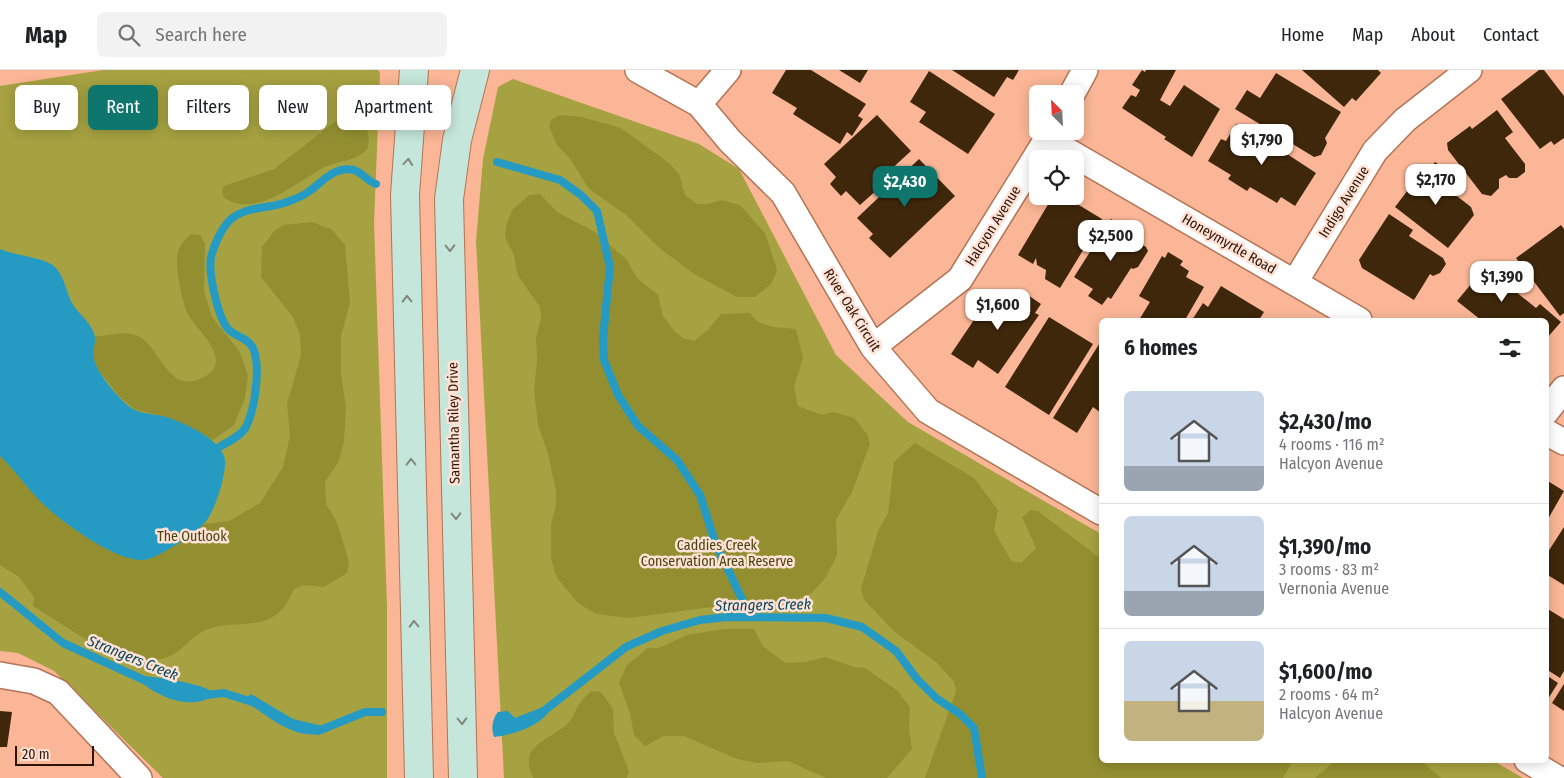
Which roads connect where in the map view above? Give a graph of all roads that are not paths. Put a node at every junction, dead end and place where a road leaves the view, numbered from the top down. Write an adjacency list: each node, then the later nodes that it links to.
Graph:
1 (414, 70): 21 (main road, one-way to 1)
2 (476, 70): 22 (main road, Samantha Riley Drive, one-way to 22)
3 (638, 70): 8 (street, River Oak Circuit)
4 (728, 70): 8 (street)
5 (1085, 70): 7 (street)
6 (1470, 70): 11 (street, Indigo Avenue)
7 (1077, 85)
8 (699, 104): 13 (street, River Oak Circuit)
9 (1046, 140): 13 (street, Halcyon Avenue)
10 (1057, 140): 11 (street, Honeymyrtle Road)
11 (1295, 282): 12 (street, Honeymyrtle Road)
12 (1356, 318)
13 (873, 347): 18 (street, River Oak Circuit)
14 (1564, 389): 15 (street)
15 (1549, 408)
16 (1549, 434): 17 (street)
17 (1564, 442)
18 (1099, 511)
19 (0, 675): 23 (street)
20 (1532, 763): 24 (street)
21 (419, 771)
22 (463, 772)
23 (139, 778)
24 (1557, 778)

